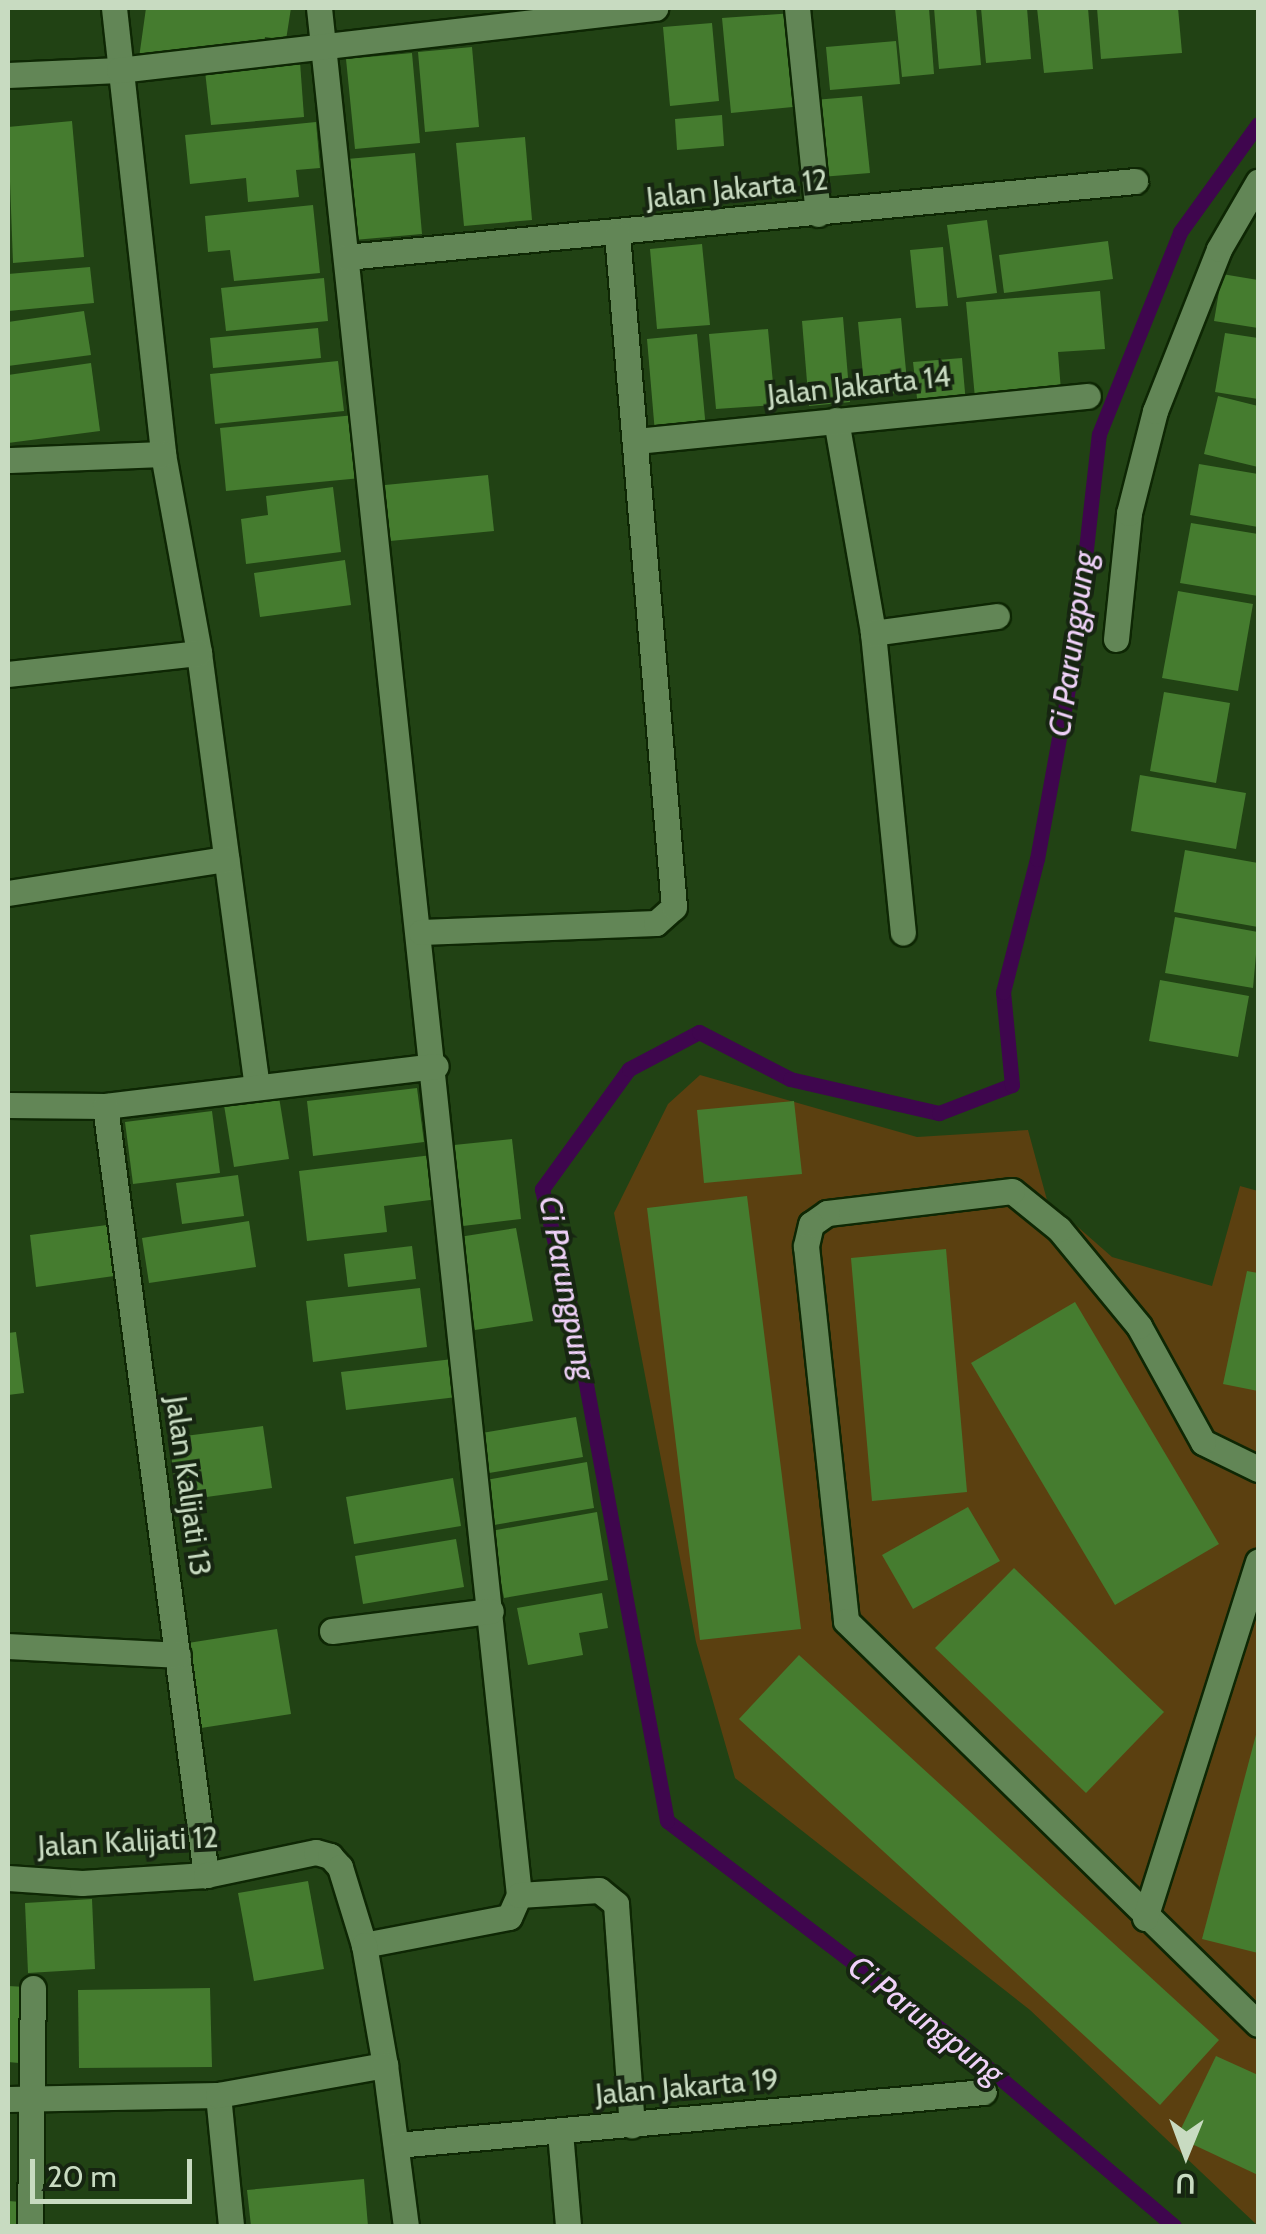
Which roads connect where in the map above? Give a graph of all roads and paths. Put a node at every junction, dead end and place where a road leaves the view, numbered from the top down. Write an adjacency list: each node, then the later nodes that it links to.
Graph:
1 (114, 8): 6 (street)
2 (319, 8): 5 (street)
3 (655, 8): 5 (street)
4 (796, 8): 10 (street)
5 (322, 48): 6 (street); 12 (street)
6 (119, 70): 7 (street); 16 (street)
7 (8, 75)
8 (1135, 181): 10 (street, Jalan Jakarta 12)
9 (1258, 182): 20 (street)
10 (818, 214): 11 (street, Jalan Jakarta 12)
11 (617, 234): 12 (street, Jalan Jakarta 12); 15 (street)
12 (346, 257): 25 (street)
13 (1088, 396): 14 (street, Jalan Jakarta 14)
14 (836, 420): 15 (street, Jalan Jakarta 14); 19 (street)
15 (636, 441): 25 (street)
16 (163, 454): 17 (street); 21 (street)
17 (8, 460)
18 (998, 616): 19 (street)
19 (873, 633): 26 (street)
20 (1116, 639)
21 (199, 652): 22 (street); 23 (street)
22 (8, 674)
23 (226, 859): 24 (street); 28 (street)
24 (8, 893)
25 (421, 932): 27 (street)
26 (903, 932)
27 (436, 1066): 28 (street); 33 (street)
28 (257, 1088): 30 (street)
29 (8, 1105): 30 (street)
30 (105, 1106): 36 (street, Jalan Kalijati 13)
31 (1258, 1469): 40 (street)
32 (1258, 1562): 40 (street)
33 (491, 1611): 34 (street); 39 (street)
34 (332, 1631)
35 (8, 1646): 36 (street)
36 (178, 1655): 37 (street, Jalan Kalijati 13)
37 (206, 1875): 38 (street, Jalan Kalijati 12); 41 (street, Jalan Kalijati 12)
38 (8, 1878)
39 (519, 1895): 41 (street); 48 (street)
40 (1145, 1918): 43 (street)
41 (364, 1944): 44 (street, Jalan Kalijati 12)
42 (33, 1988): 47 (street)
43 (1258, 2024)
44 (385, 2065): 46 (street); 50 (street, Jalan Kalijati 12)
45 (984, 2092): 48 (street, Jalan Jakarta 19)
46 (218, 2095): 47 (street); 52 (street)
47 (20, 2100): 51 (street)
48 (632, 2125): 49 (street, Jalan Jakarta 19)
49 (560, 2132): 50 (street, Jalan Jakarta 19); 54 (street)
50 (396, 2144): 53 (street, Jalan Kalijati 12)
51 (30, 2226)
52 (232, 2226)
53 (406, 2226)
54 (568, 2226)

